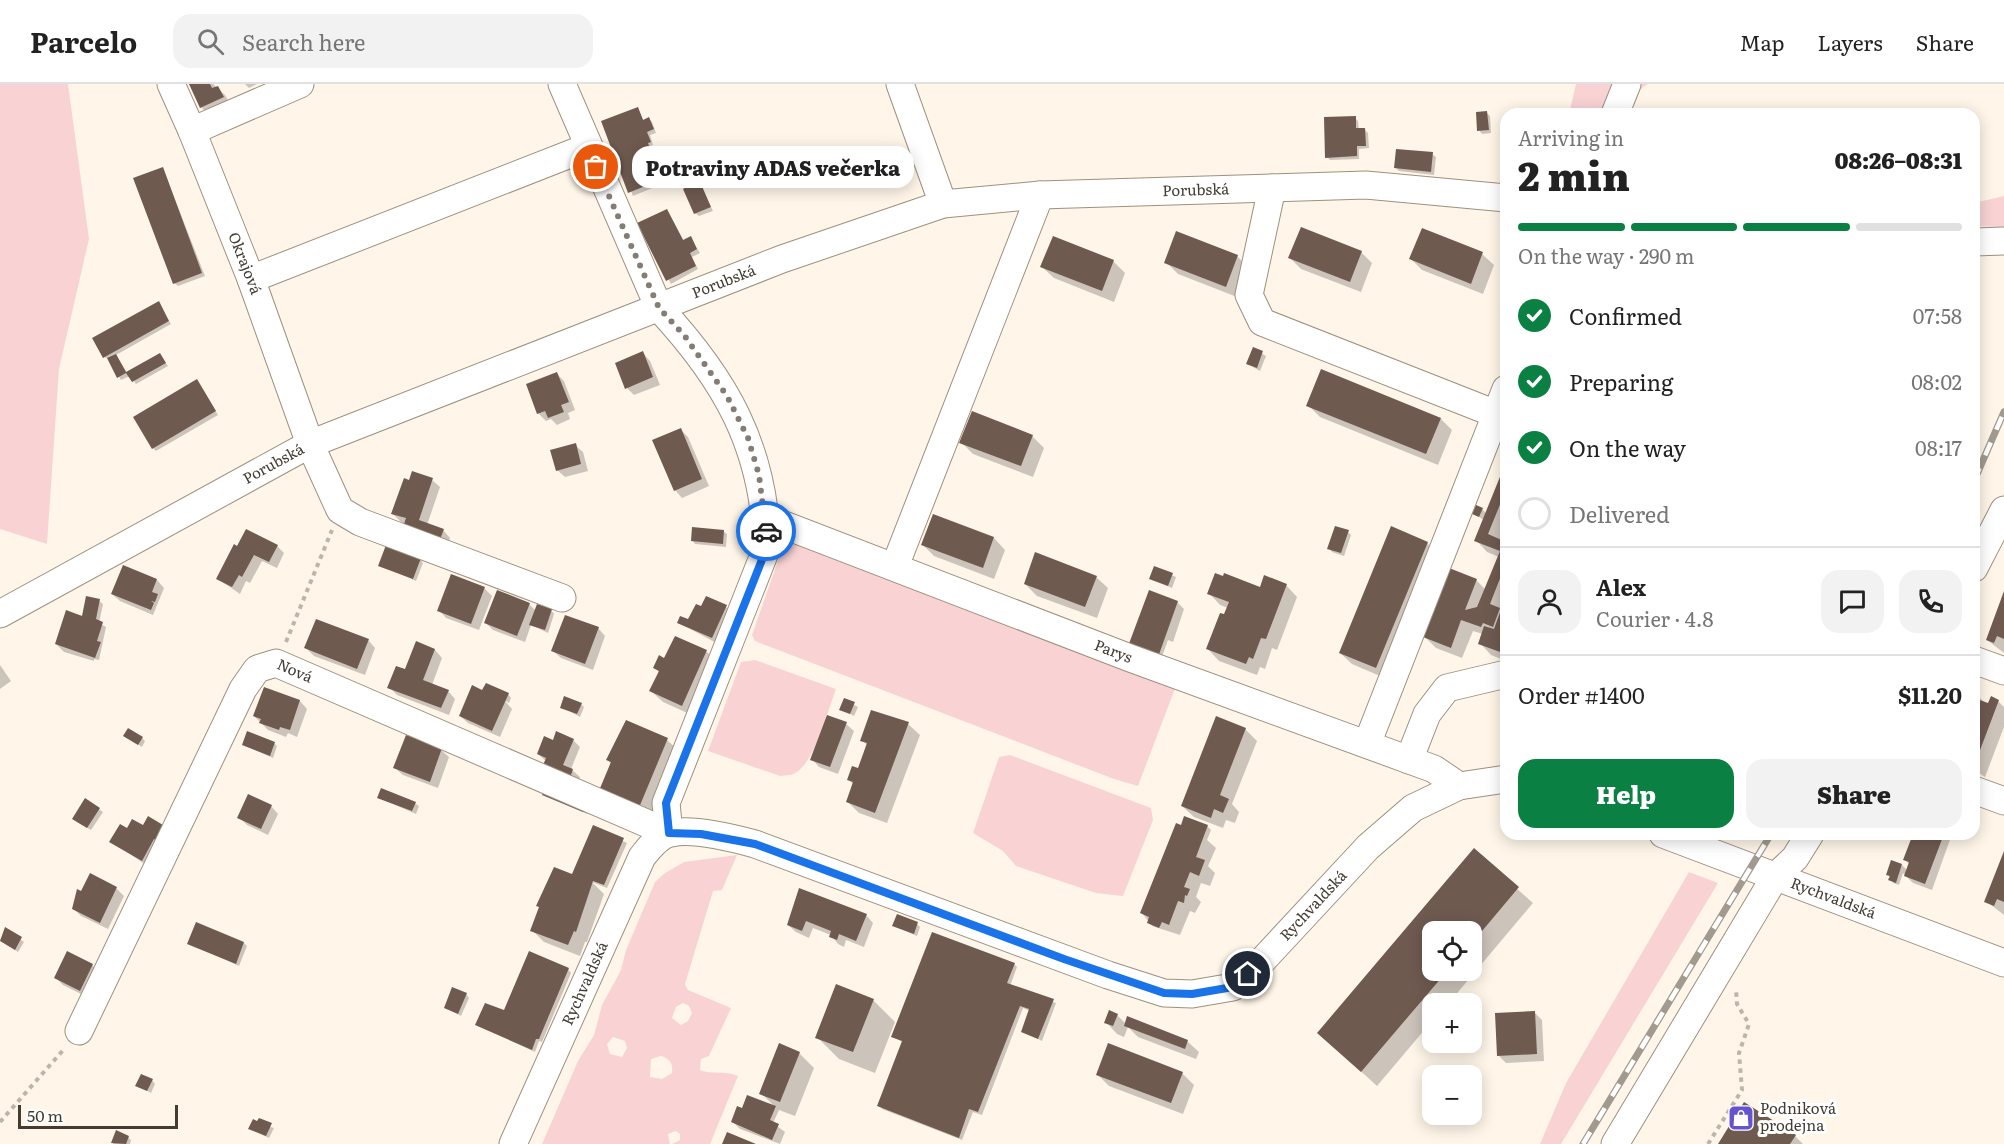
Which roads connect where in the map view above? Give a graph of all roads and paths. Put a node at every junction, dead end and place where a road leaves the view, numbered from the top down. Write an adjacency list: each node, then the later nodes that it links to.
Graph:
1 (171, 84): 7 (street, Okrajová)
2 (300, 84): 7 (street)
3 (562, 84): 8 (street)
4 (900, 84): 12 (street)
5 (1627, 84): 6 (street)
6 (1617, 108)
7 (192, 130): 15 (street, Okrajová)
8 (588, 147): 15 (street); 16 (street)
9 (1272, 188): 10 (street, Porubská); 11 (street, Porubská); 17 (street)
10 (1040, 195): 12 (street, Porubská); 25 (street)
11 (1500, 197)
12 (943, 204): 16 (street, Porubská)
13 (2004, 241): 14 (street)
14 (1980, 242)
15 (251, 279): 19 (street, Okrajová)
16 (659, 308): 19 (street, Porubská); 22 (street)
17 (1500, 401)
18 (1500, 404): 32 (street)
19 (310, 444): 20 (street); 27 (street, Porubská)
20 (340, 510): 26 (street); 29 (path)
21 (2004, 510): 23 (street)
22 (766, 518): 25 (street, Parys); 38 (street)
23 (1998, 538): 24 (street)
24 (1980, 560)
25 (895, 566): 32 (street, Parys)
26 (562, 598)
27 (0, 614)
28 (1980, 662): 30 (street)
29 (276, 663): 38 (street, Nová); 44 (street, Nová)
30 (2004, 671)
31 (1500, 675): 33 (street)
32 (1367, 744): 33 (street, Parys)
33 (1409, 760): 35 (street, Parys)
34 (1500, 780): 35 (street, Rychvaldská)
35 (1459, 786): 38 (street, Rychvaldská)
36 (1980, 792): 37 (street)
37 (2004, 801)
38 (669, 833): 48 (street, Rychvaldská)
39 (1679, 840): 41 (street, Rychvaldská)
40 (1806, 840): 41 (street)
41 (1775, 877): 42 (street, Rychvaldská); 49 (street)
42 (2004, 963)
43 (1736, 984): 50 (path)
44 (79, 1031): 47 (path)
45 (1734, 1113): 46 (path)
46 (1731, 1119)
47 (0, 1122)
48 (513, 1144)
49 (1615, 1144)
50 (1708, 1144)

